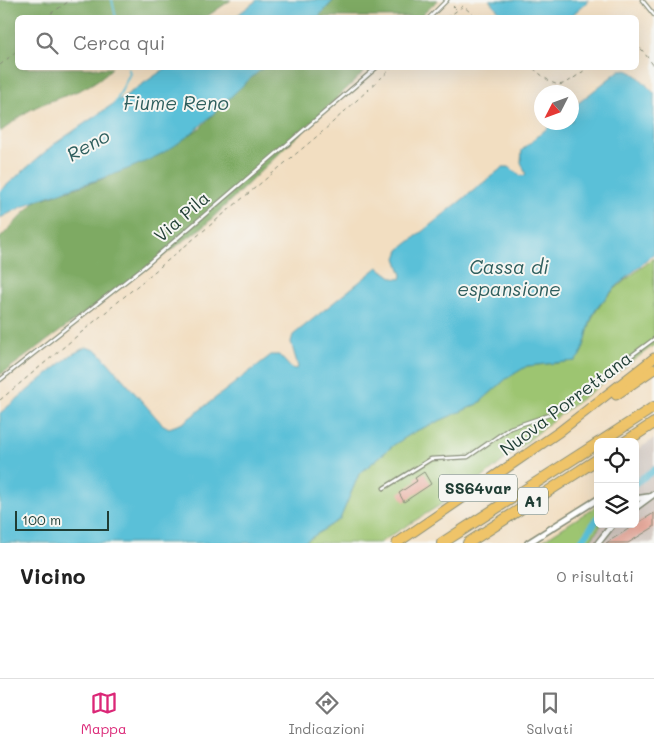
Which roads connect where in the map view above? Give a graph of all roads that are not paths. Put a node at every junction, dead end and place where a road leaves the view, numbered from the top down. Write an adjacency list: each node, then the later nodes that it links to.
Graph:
1 (447, 0): 3 (lane)
2 (642, 0): 4 (lane)
3 (432, 15)
4 (654, 15)
5 (374, 70): 9 (lane, Via Pila)
6 (654, 339): 17 (lane)
7 (654, 358): 12 (highway, Nuova Porrettana / SS64var)
8 (654, 369): 12 (highway)
9 (0, 380)
10 (654, 407): 13 (highway, A1)
11 (654, 423): 14 (highway)
12 (559, 432): 23 (highway, Nuova Porrettana / SS64var)
13 (605, 438)
14 (631, 438)
15 (594, 445): 24 (highway, A1)
16 (594, 462): 25 (highway, A1)
17 (384, 488)
18 (652, 495): 19 (street); 21 (street)
19 (639, 498)
20 (594, 502): 26 (street)
21 (639, 505)
22 (610, 528): 27 (street)
23 (397, 543)
24 (442, 543)
25 (468, 543)
26 (528, 543)
27 (598, 543)

